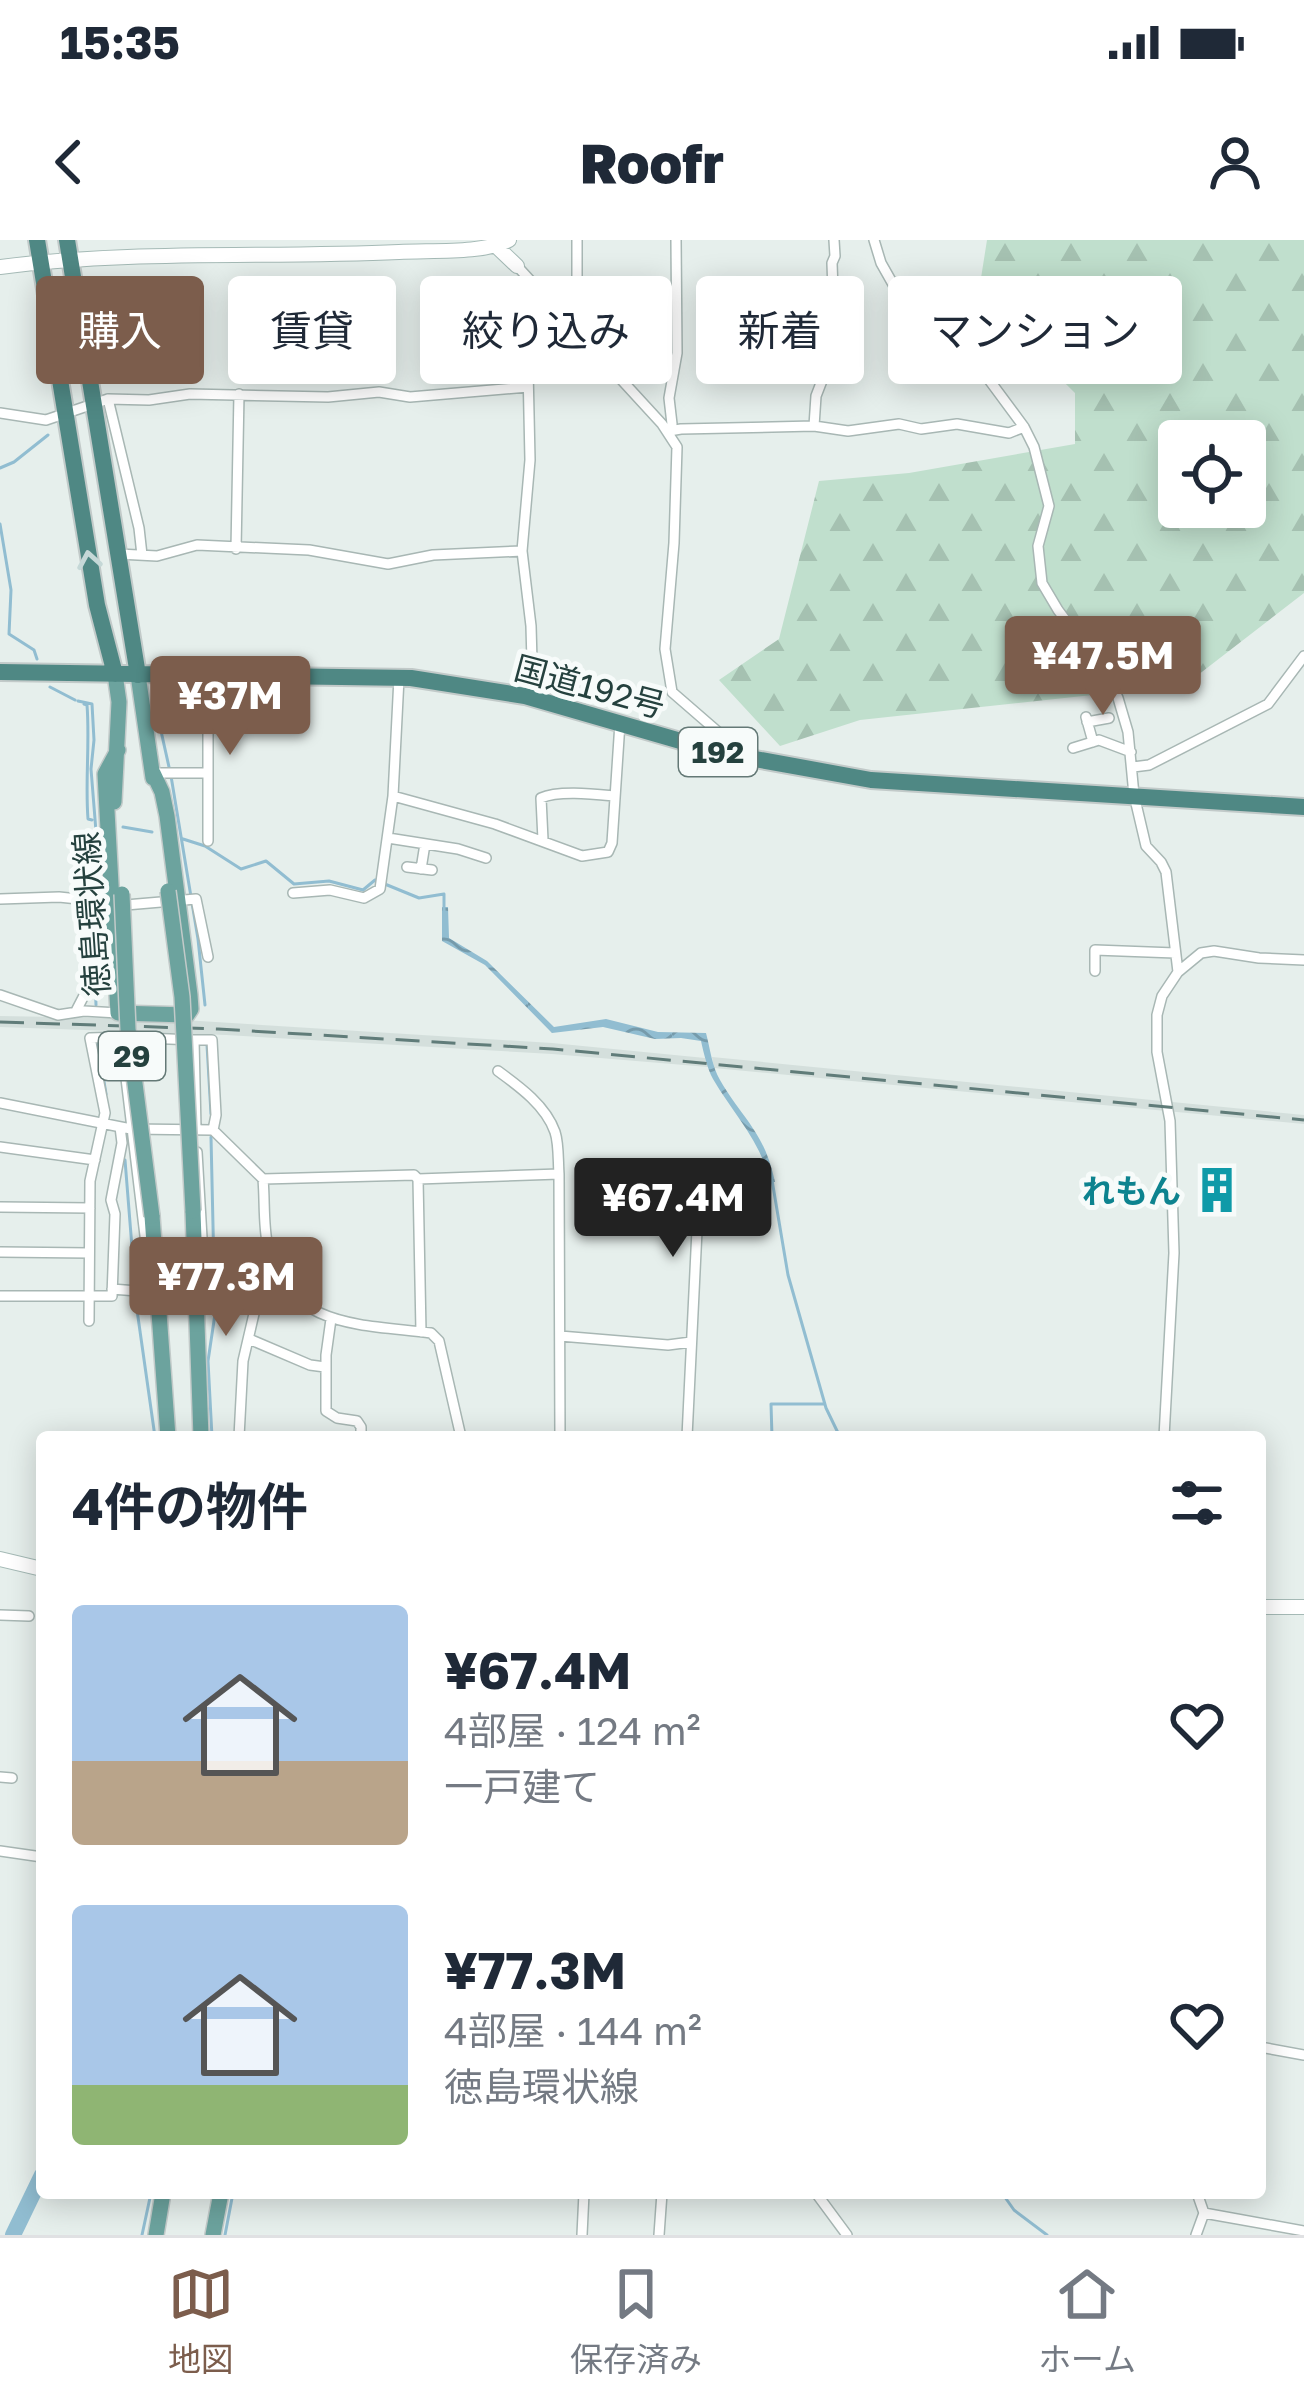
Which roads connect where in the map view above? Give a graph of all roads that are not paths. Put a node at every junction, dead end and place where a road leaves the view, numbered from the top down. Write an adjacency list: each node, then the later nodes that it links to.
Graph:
1 (37, 240): 9 (highway)
2 (67, 240): 8 (highway)
3 (577, 240): 13 (street)
4 (676, 240): 23 (street)
5 (834, 240): 21 (street)
6 (874, 240): 22 (street)
7 (507, 242): 8 (main road); 10 (main road)
8 (70, 262): 9 (main road); 18 (highway)
9 (41, 263): 11 (main road); 20 (highway)
10 (518, 266): 12 (street)
11 (0, 267)
12 (526, 276)
13 (577, 276)
14 (528, 384): 16 (street)
15 (626, 384): 23 (street)
16 (528, 387): 17 (street); 25 (street)
17 (239, 394): 18 (street); 24 (street)
18 (101, 401): 20 (street); 26 (highway); 27 (street)
19 (0, 413): 20 (street)
20 (65, 415): 30 (highway, one-way to 20)
21 (814, 426): 22 (street); 23 (street)
22 (1024, 427): 39 (street)
23 (669, 431): 40 (street)
24 (236, 549): 25 (street); 27 (street)
25 (522, 551): 34 (street)
26 (119, 554): 27 (street); 31 (highway)
27 (142, 555)
28 (1304, 656): 41 (street)
29 (0, 672): 30 (highway, 国道192号 / 192)
30 (115, 674): 31 (highway, 国道192号 / 192); 57 (main road, 徳島環状線 / 29)
31 (139, 675): 32 (highway, 国道192号 / 192); 42 (main road, 29)
32 (208, 676): 33 (highway, 国道192号 / 192); 43 (street)
33 (399, 678): 34 (highway, 国道192号 / 192); 45 (street)
34 (533, 698): 36 (highway, 国道192号 / 192)
35 (1108, 718): 37 (street)
36 (620, 723): 40 (highway, 国道192号 / 192); 46 (street)
37 (1093, 742): 38 (street); 39 (street)
38 (1073, 748)
39 (1131, 752): 41 (street)
40 (749, 758): 44 (highway, 国道192号 / 192)
41 (1133, 767): 44 (street)
42 (164, 773): 43 (street); 55 (main road, 29)
43 (208, 773): 50 (street)
44 (1134, 795): 47 (highway, 国道192号 / 192); 58 (street)
45 (393, 796): 48 (street); 49 (street)
46 (615, 796): 49 (street); 49 (street)
47 (1304, 807)
48 (388, 838): 51 (street); 54 (street)
49 (543, 840)
50 (208, 841)
51 (425, 844): 52 (street); 53 (street)
52 (486, 858)
53 (407, 867)
54 (293, 892)
55 (182, 897): 57 (street); 59 (street); 65 (main road); 88 (main road, 29, bridge)
56 (0, 899): 57 (street)
57 (103, 903): 64 (street); 65 (main road); 86 (main road, 徳島環状線 / 29, bridge)
58 (1175, 953): 61 (street); 62 (street)
59 (208, 957)
60 (1304, 960): 62 (street)
61 (1095, 971)
62 (1178, 972): 106 (street)
63 (0, 995): 64 (street)
64 (76, 1011): 65 (street)
65 (118, 1013)
66 (121, 1037): 67 (street); 70 (street); 71 (street)
67 (194, 1040): 72 (street); 73 (street)
68 (498, 1072): 77 (street)
69 (0, 1103): 70 (street)
70 (103, 1124): 71 (street); 75 (street)
71 (126, 1128): 72 (street); 85 (street); 86 (street)
72 (196, 1128): 73 (street); 88 (street)
73 (213, 1130): 79 (street)
74 (0, 1147): 75 (street)
75 (95, 1160): 81 (street)
76 (748, 1166): 97 (street)
77 (559, 1174): 78 (street); 95 (street)
78 (418, 1179): 79 (street); 94 (street)
79 (263, 1180): 82 (street)
80 (0, 1207): 81 (street)
81 (90, 1208): 84 (street)
82 (269, 1249): 90 (street); 91 (street)
83 (0, 1252): 84 (street)
84 (89, 1253): 89 (street)
85 (112, 1288): 86 (street); 89 (street)
86 (143, 1292): 88 (street); 99 (main road, 徳島環状線 / 29)
87 (0, 1296): 89 (street)
88 (209, 1296): 90 (street); 100 (main road, 29)
89 (89, 1297): 93 (street)
90 (257, 1300): 91 (street); 96 (street)
91 (304, 1305): 92 (street)
92 (331, 1319): 94 (street); 98 (street)
93 (88, 1321)
94 (421, 1332): 103 (street)
95 (560, 1336): 97 (street); 104 (street)
96 (249, 1339): 98 (street); 101 (street)
97 (692, 1342): 105 (street)
98 (325, 1367): 102 (street)
99 (167, 1431)
100 (201, 1431)
101 (238, 1431)
102 (362, 1431)
103 (459, 1431)
104 (560, 1431)
105 (687, 1431)
106 (1165, 1431)
107 (0, 1559): 108 (main road)
108 (36, 1568)
109 (1266, 1607): 110 (main road)
110 (1304, 1607)
111 (21, 1613): 112 (street)
112 (0, 1615)
113 (0, 1851): 114 (street)
114 (36, 1856)
115 (1266, 2048): 116 (street)
116 (1304, 2054)
117 (163, 2199): 125 (main road)
118 (220, 2199): 126 (main road)
119 (584, 2199): 127 (street)
120 (662, 2199): 128 (street)
121 (820, 2199): 129 (street)
122 (1199, 2199): 123 (street)
123 (1204, 2213): 124 (street); 130 (street)
124 (1304, 2231)
125 (156, 2235)
126 (213, 2235)
127 (583, 2235)
128 (659, 2235)
129 (847, 2235)
130 (1196, 2235)

